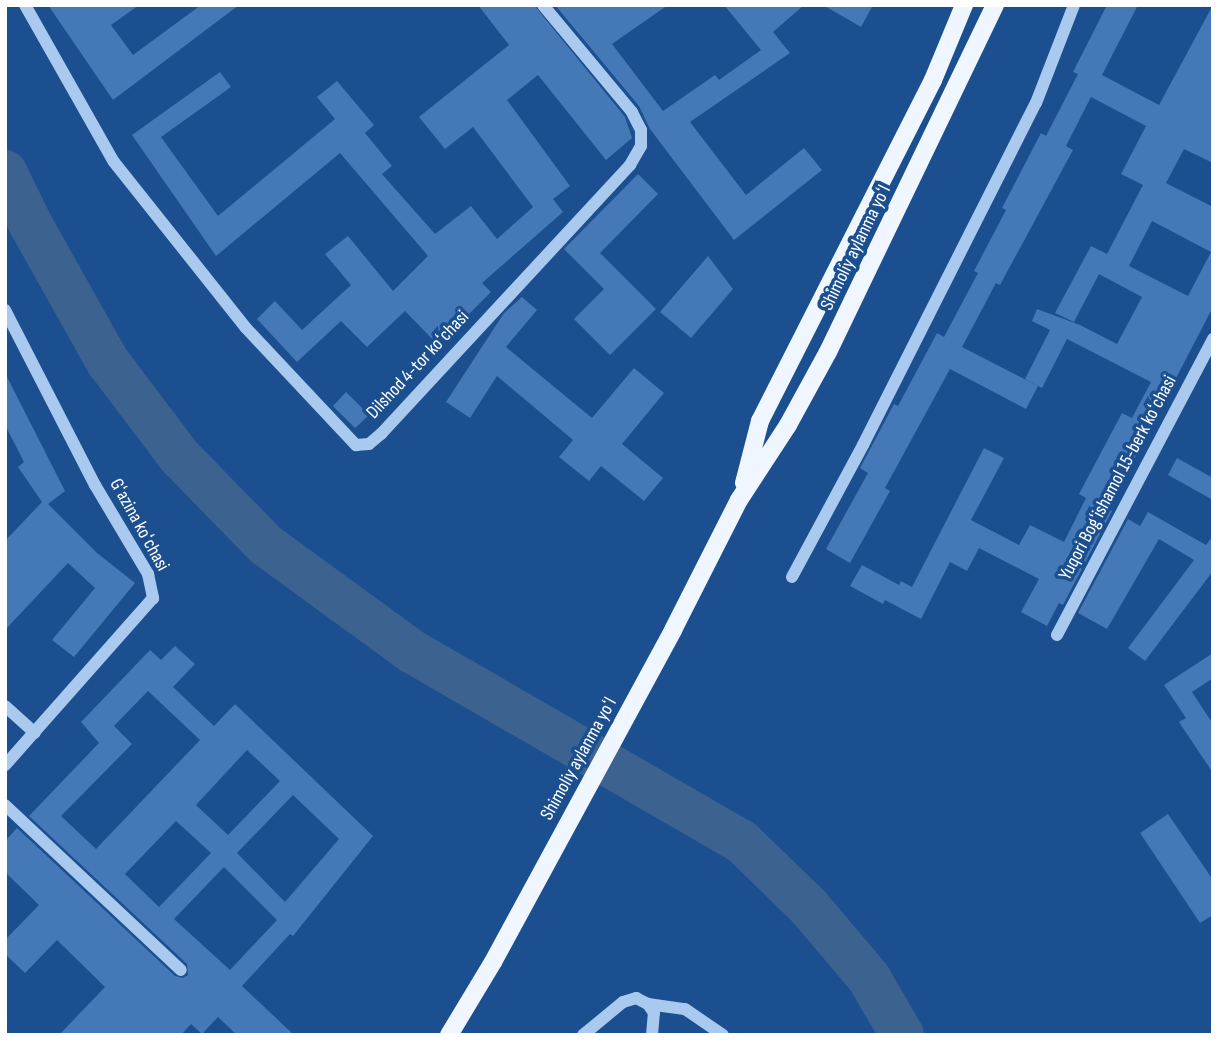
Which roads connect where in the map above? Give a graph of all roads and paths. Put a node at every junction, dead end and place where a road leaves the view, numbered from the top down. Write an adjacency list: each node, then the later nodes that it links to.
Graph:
1 (25, 5): 2 (street, Dilshod 4-tor koʻchasi)
2 (543, 5)
3 (964, 5): 8 (main road, Shimoliy aylanma yoʻl)
4 (995, 5): 8 (main road, Shimoliy aylanma yoʻl)
5 (1074, 5): 9 (street)
6 (5, 310): 12 (street, Gʻazina koʻchasi)
7 (1213, 339): 10 (street, Yuqori Bogʻishamol 15-berk koʻchasi)
8 (739, 500): 17 (main road, Shimoliy aylanma yoʻl)
9 (792, 577)
10 (1057, 635)
11 (5, 706): 12 (street)
12 (35, 733): 13 (street, Gʻazina koʻchasi)
13 (5, 765)
14 (5, 805): 15 (street)
15 (181, 970)
16 (648, 1004): 18 (street); 19 (street); 20 (street)
17 (449, 1035)
18 (583, 1035)
19 (652, 1035)
20 (723, 1035)

